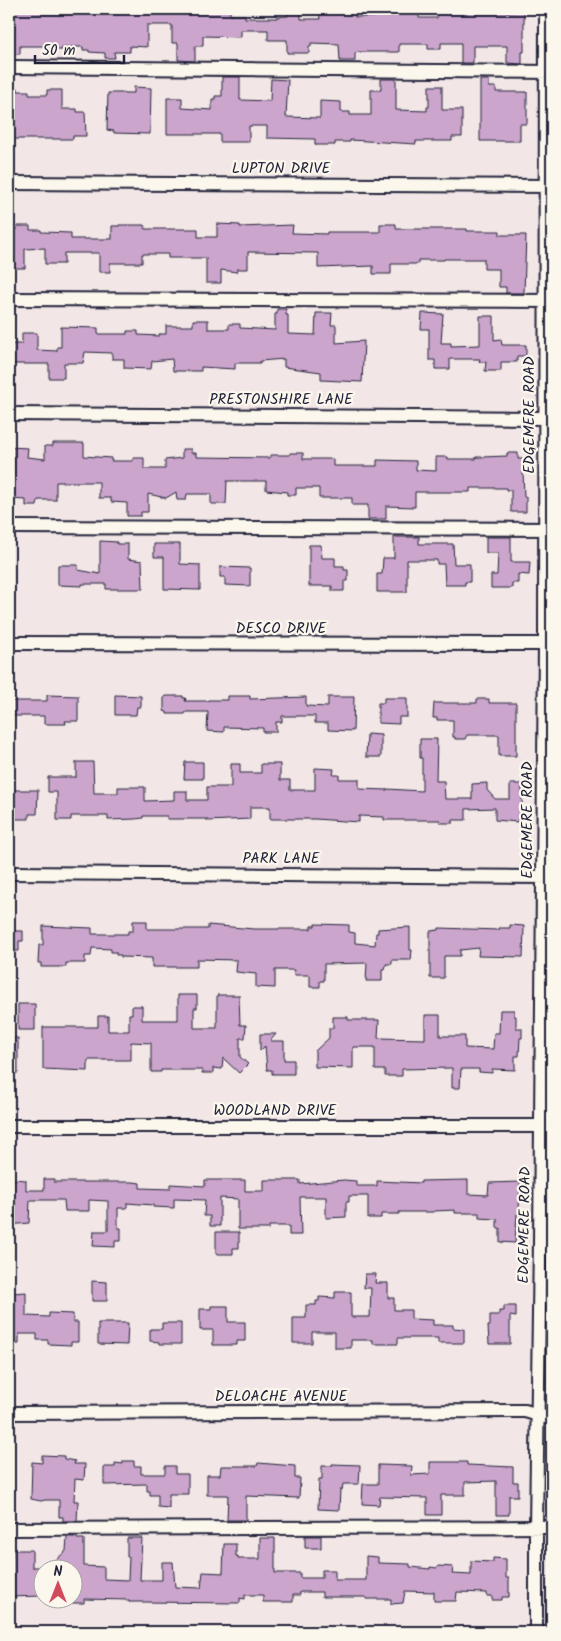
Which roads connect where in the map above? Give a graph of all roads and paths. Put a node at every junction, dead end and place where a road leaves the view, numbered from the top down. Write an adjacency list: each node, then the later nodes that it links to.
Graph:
1 (546, 9): 3 (street, EDGEMERE ROAD)
2 (9, 67): 3 (street)
3 (549, 72): 5 (street, EDGEMERE ROAD)
4 (9, 183): 5 (street, LUPTON DRIVE)
5 (549, 186): 7 (street, EDGEMERE ROAD)
6 (9, 298): 7 (street)
7 (549, 301): 9 (street, EDGEMERE ROAD)
8 (9, 414): 9 (street, PRESTONSHIRE LANE)
9 (549, 418): 11 (street, EDGEMERE ROAD)
10 (9, 527): 11 (street)
11 (549, 529): 13 (street, EDGEMERE ROAD)
12 (9, 642): 13 (street, DESCO DRIVE)
13 (549, 644): 14 (street, EDGEMERE ROAD)
14 (548, 759): 16 (street, EDGEMERE ROAD)
15 (9, 873): 16 (street, PARK LANE)
16 (548, 877): 17 (street, EDGEMERE ROAD)
17 (547, 962): 18 (street, EDGEMERE ROAD)
18 (547, 1058): 20 (street, EDGEMERE ROAD)
19 (9, 1126): 20 (street, WOODLAND DRIVE)
20 (541, 1126): 21 (street, EDGEMERE ROAD)
21 (546, 1242): 23 (street, EDGEMERE ROAD)
22 (9, 1413): 23 (street, DELOACHE AVENUE)
23 (537, 1415): 24 (street, DELOACHE AVENUE); 25 (street, EDGEMERE ROAD)
24 (552, 1420)
25 (536, 1527): 26 (street); 27 (street); 28 (street, EDGEMERE ROAD)
26 (552, 1527)
27 (9, 1528)
28 (536, 1632)

